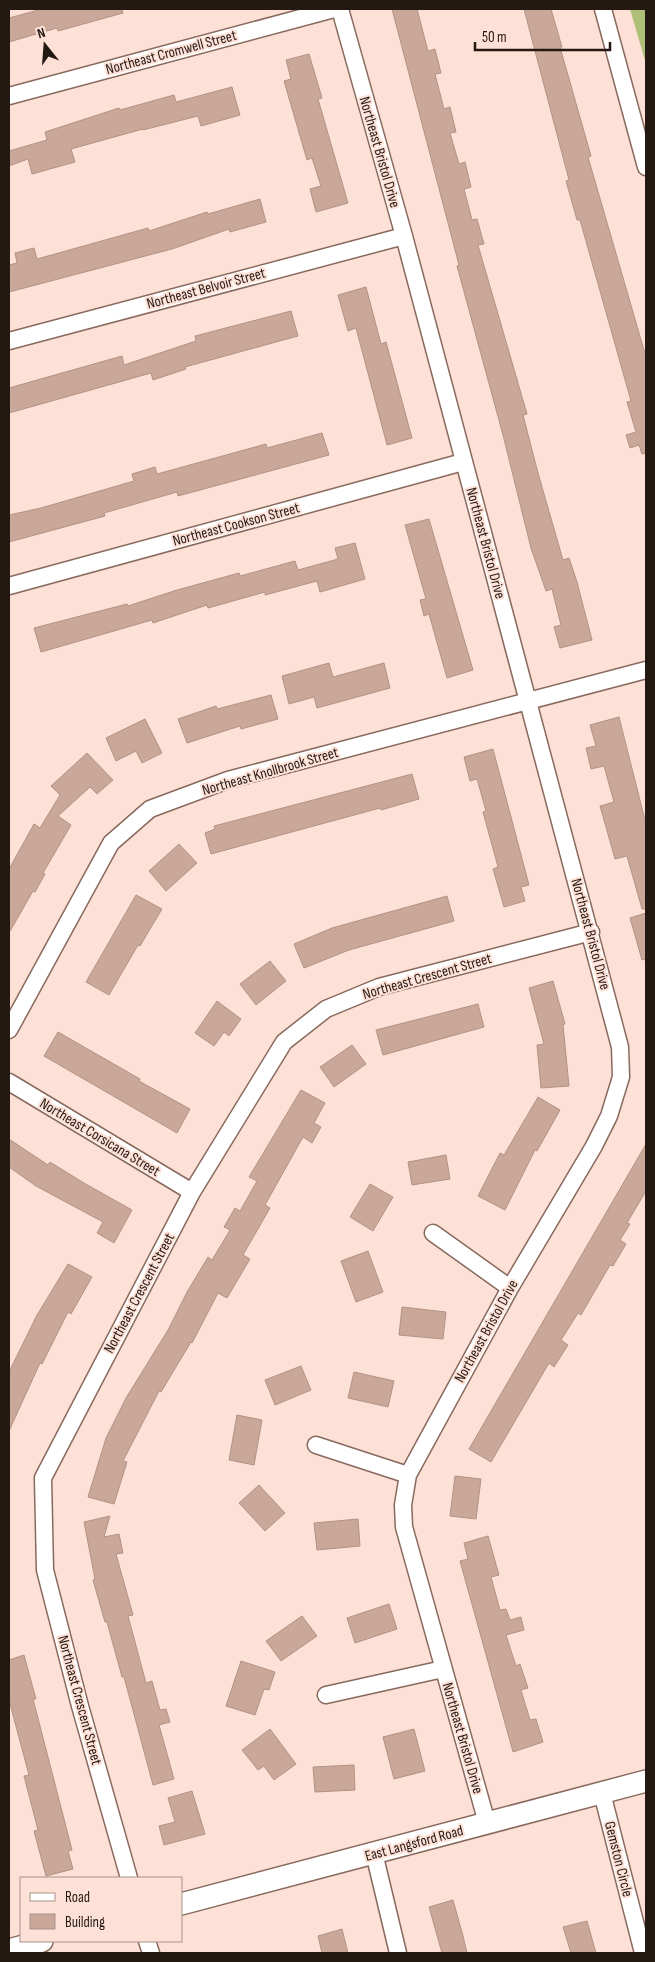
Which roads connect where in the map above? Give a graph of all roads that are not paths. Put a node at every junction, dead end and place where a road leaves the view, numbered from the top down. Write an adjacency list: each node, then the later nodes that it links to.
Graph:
1 (334, 9): 4 (street, Northeast Cromwell Street)
2 (340, 9): 6 (street, Northeast Bristol Drive)
3 (604, 9): 5 (street)
4 (9, 96)
5 (646, 167)
6 (404, 236): 7 (street, Northeast Belvoir Street); 8 (street, Northeast Bristol Drive)
7 (9, 341)
8 (463, 462): 9 (street, Northeast Cookson Street); 11 (street, Northeast Bristol Drive)
9 (9, 586)
10 (646, 670): 11 (street, Northeast Knollbrook Street)
11 (529, 702): 12 (street, Northeast Bristol Drive); 13 (street, Northeast Knollbrook Street)
12 (590, 932): 15 (street, Northeast Crescent Street); 17 (street, Northeast Bristol Drive)
13 (9, 1030)
14 (9, 1082): 15 (street, Northeast Corsicana Street)
15 (192, 1192): 26 (street, Northeast Crescent Street)
16 (433, 1233): 17 (street)
17 (510, 1288): 19 (street, Northeast Bristol Drive)
18 (316, 1445): 19 (street)
19 (408, 1475): 20 (street, Northeast Bristol Drive)
20 (443, 1669): 21 (street); 24 (street, Northeast Bristol Drive)
21 (326, 1695)
22 (646, 1781): 23 (street, East Langsford Road)
23 (602, 1793): 24 (street, East Langsford Road); 31 (street, Gemston Circle)
24 (487, 1823): 25 (street, East Langsford Road)
25 (374, 1853): 27 (street, East Langsford Road); 30 (street)
26 (129, 1877)
27 (182, 1904)
28 (38, 1942): 29 (street)
29 (9, 1950)
30 (398, 1953)
31 (643, 1953)

